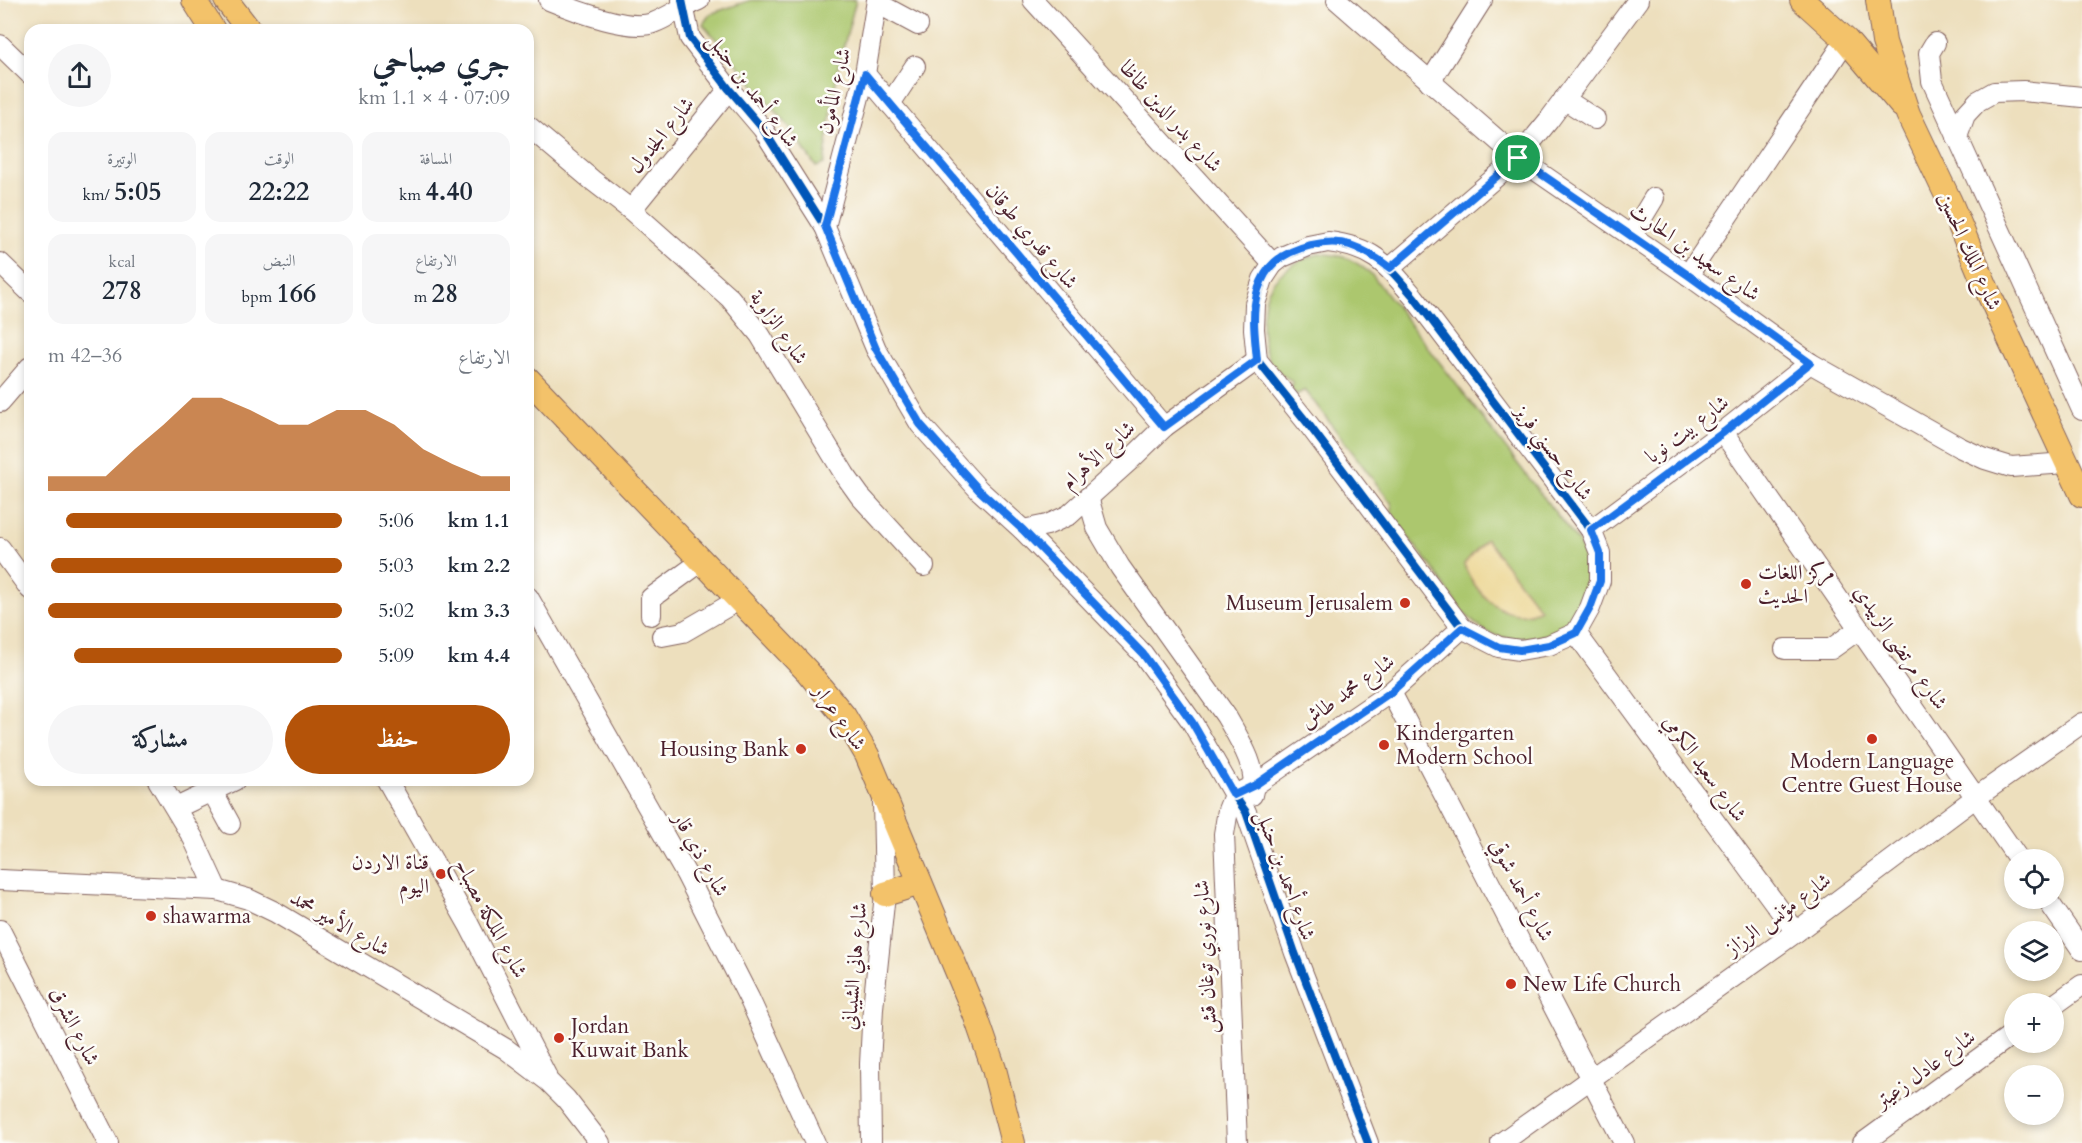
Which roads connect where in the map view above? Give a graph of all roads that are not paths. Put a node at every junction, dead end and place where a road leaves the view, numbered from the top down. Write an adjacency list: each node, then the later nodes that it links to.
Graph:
1 (194, 0): 12 (main road)
2 (549, 0): 9 (street)
3 (1033, 0): 37 (street, شارع بدر الدين ظاظا)
4 (1337, 0): 22 (street, شارع سعيد بن الحارث)
5 (1482, 0): 22 (street)
6 (1638, 0): 25 (street)
7 (1802, 0): 16 (main road)
8 (1878, 0): 27 (main road, شارع الملك الحسين)
9 (688, 2): 23 (street, شارع أحمد بن حنبل)
10 (877, 2): 15 (street); 21 (street, شارع المأمون)
11 (230, 5): 13 (main road); 14 (main road)
12 (210, 24)
13 (214, 24)
14 (244, 24)
15 (918, 25)
16 (1846, 40): 27 (main road); 39 (street)
17 (1935, 44): 30 (street)
18 (0, 45): 20 (street)
19 (915, 66): 26 (street)
20 (24, 68)
21 (865, 74): 26 (street, شارع قدري طوقان); 34 (street, شارع المأمون)
22 (1430, 82): 31 (street, شارع سعيد بن الحارث)
23 (729, 89): 33 (street, شارع الجدول); 34 (street, شارع أحمد بن حنبل)
24 (2082, 97): 30 (street)
25 (1564, 99): 28 (street); 31 (street)
26 (890, 104): 47 (street, شارع قدري طوقان)
27 (1908, 114): 49 (main road, شارع الملك الحسين)
28 (1596, 119)
29 (534, 131): 33 (street, شارع الزاوية)
30 (1957, 137): 46 (street)
31 (1518, 158): 35 (street, شارع سعيد بن الحارث); 38 (street)
32 (1654, 198): 35 (street)
33 (632, 210): 56 (street, شارع الزاوية)
34 (825, 226): 52 (street, شارع أحمد بن حنبل)
35 (1631, 236): 39 (street, شارع سعيد بن الحارث)
36 (0, 263): 40 (street)
37 (1273, 264): 38 (street, شارع حسني فريز); 41 (street)
38 (1390, 268): 53 (street, شارع حسني فريز)
39 (1688, 275): 42 (street, شارع سعيد بن الحارث)
40 (24, 286)
41 (1257, 360): 47 (street, شارع الأهرام); 61 (street)
42 (1810, 363): 48 (street, شارع بيت نوبا); 49 (street, شارع سعيد بن الحارث)
43 (24, 374): 45 (street)
44 (534, 385): 55 (main road, شارع عرار)
45 (0, 402)
46 (2082, 410)
47 (1164, 427): 51 (street, شارع الأهرام)
48 (1724, 432): 53 (street, شارع بيت نوبا); 62 (street, شارع مرتضى الزبيدي)
49 (2066, 463): 50 (main road, شارع الملك الحسين)
50 (2082, 495)
51 (1088, 497): 52 (street, شارع الأهرام); 65 (street, شارع أحمد بن حنبل)
52 (1023, 530): 67 (street, شارع أحمد بن حنبل)
53 (1591, 530): 63 (street, شارع حسني فريز)
54 (0, 548): 57 (street)
55 (702, 561): 58 (main road, شارع عرار); 60 (street)
56 (924, 566)
57 (24, 582)
58 (740, 599): 64 (street); 75 (main road, شارع عرار)
59 (534, 608): 97 (street, شارع ذي قار)
60 (651, 615)
61 (1462, 628): 63 (street); 68 (street, شارع محمد طاش)
62 (1859, 629): 66 (street); 77 (street, شارع مرتضى الزبيدي)
63 (1576, 633): 88 (street, شارع سعيد الكرمي)
64 (662, 636)
65 (1169, 636): 67 (street); 70 (street, شارع أحمد بن حنبل)
66 (1785, 649)
67 (1143, 654): 76 (street, شارع أحمد بن حنبل)
68 (1391, 692): 70 (street, شارع محمد طاش); 93 (street, شارع أحمد شوقي)
69 (2082, 723): 77 (street, شارع مؤنس الرزاز)
70 (1255, 785): 76 (street); 79 (street, شارع أحمد بن حنبل)
71 (162, 786): 78 (street)
72 (222, 786): 74 (street)
73 (390, 786): 94 (street, شارع الملكة مصباح)
74 (212, 791): 78 (street); 80 (street)
75 (883, 794): 83 (main road, شارع عرار); 85 (street, شارع هاني الشيباني)
76 (1234, 795): 79 (street, شارع أحمد بن حنبل); 100 (street, شارع نوري توغان قش)
77 (1975, 798): 81 (street, شارع مرتضى الزبيدي); 88 (street, شارع مؤنس الرزاز)
78 (176, 808): 84 (street)
79 (1246, 812): 101 (street, شارع أحمد بن حنبل)
80 (230, 824)
81 (2011, 849)
82 (0, 880): 84 (street, شارع الأمير محمد)
83 (920, 883): 85 (main road); 99 (main road, شارع عرار)
84 (218, 890): 94 (street, شارع الأمير محمد)
85 (885, 894): 98 (street, شارع هاني الشيباني)
86 (2054, 909): 89 (street)
87 (0, 930): 95 (street, شارع الشرق)
88 (1796, 932): 93 (street, شارع مؤنس الرزاز)
89 (2082, 950)
90 (2082, 984): 91 (street)
91 (2064, 998)
92 (2004, 1040): 104 (street, شارع عادل زعيتر)
93 (1593, 1078): 102 (street, شارع مؤنس الرزاز); 103 (street, شارع أحمد شوقي)
94 (548, 1080): 96 (street, شارع الأمير محمد)
95 (108, 1143)
96 (600, 1143)
97 (815, 1143)
98 (871, 1143)
99 (1013, 1143)
100 (1237, 1143)
101 (1368, 1143)
102 (1501, 1143)
103 (1624, 1143)
104 (1863, 1143)

